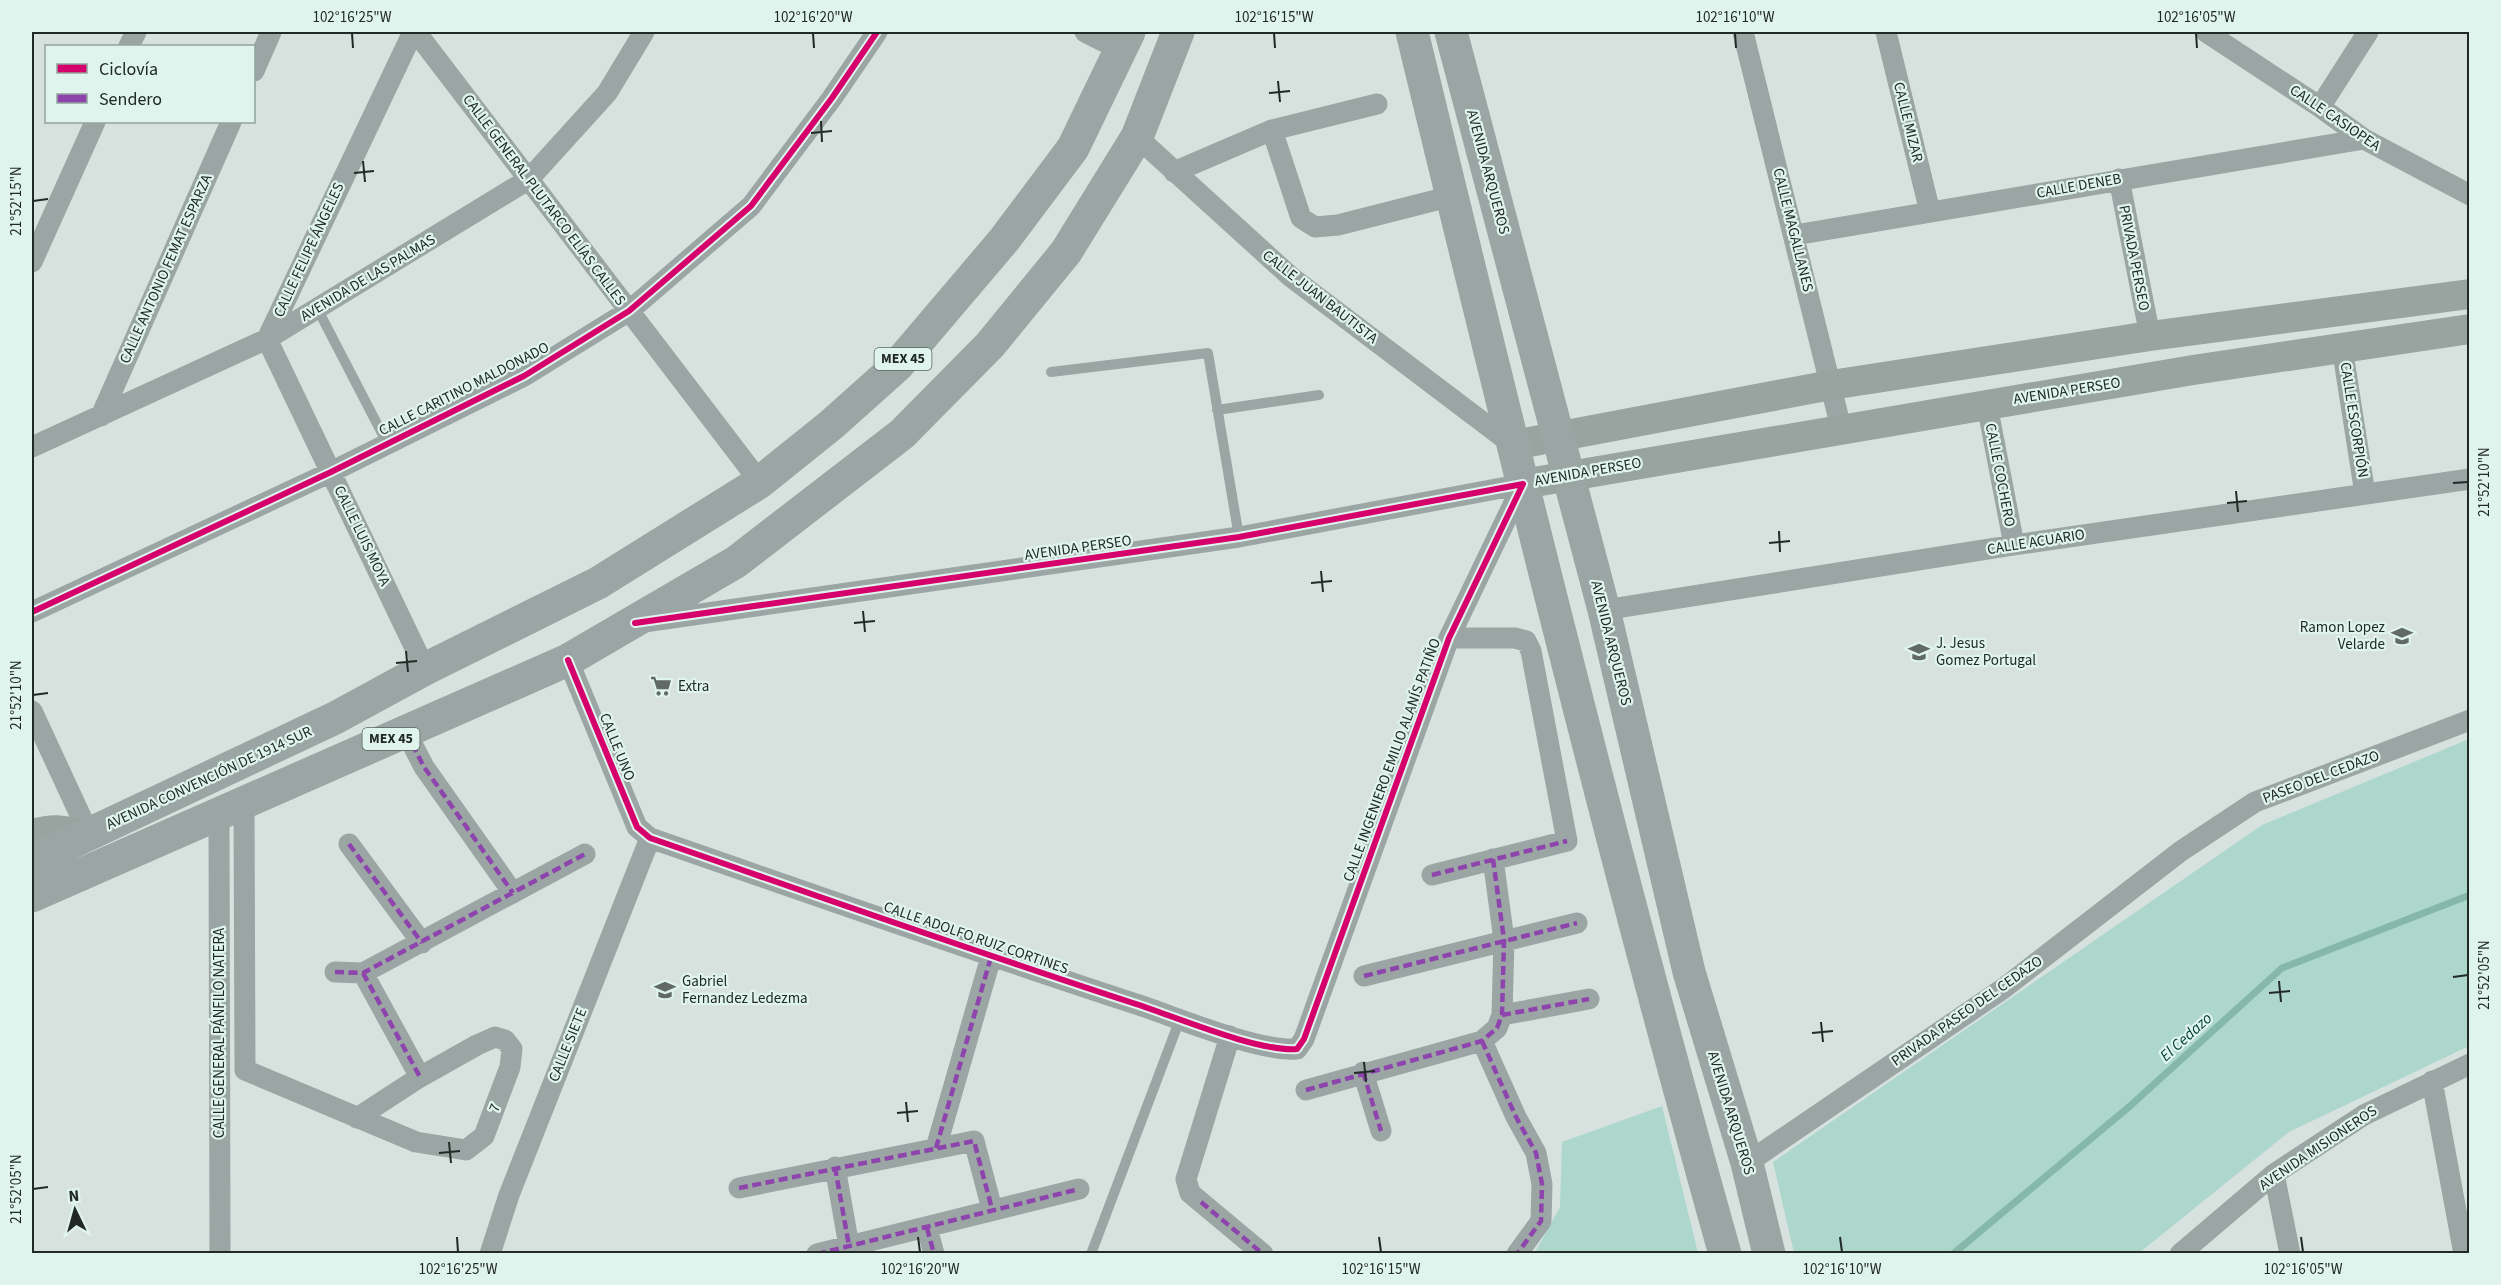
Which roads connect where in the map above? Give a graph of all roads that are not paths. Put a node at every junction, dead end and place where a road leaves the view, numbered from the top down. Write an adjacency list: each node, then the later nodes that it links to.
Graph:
1 (271, 32): 14 (street)
2 (415, 32): 23 (street, CALLE GENERAL PLUTARCO ELÍAS CALLES); 35 (street, CALLE FELIPE ÁNGELES)
3 (644, 32): 23 (street, AVENIDA DE LAS PALMAS)
4 (877, 32): 32 (street, CALLE CARITINO MALDONADO)
5 (1085, 32): 13 (street)
6 (1178, 32): 20 (main road, MEX 45)
7 (1412, 32): 26 (main road)
8 (1451, 32): 44 (main road, AVENIDA ARQUEROS)
9 (1743, 32): 28 (street, CALLE MAGALLANES)
10 (1886, 32): 27 (street, CALLE MIZAR)
11 (2206, 32): 16 (street, CALLE CASIOPEA)
12 (2368, 32): 16 (street)
13 (1125, 41): 51 (main road, MEX 45)
14 (255, 68)
15 (1377, 104): 19 (street)
16 (2320, 107): 21 (street, CALLE CASIOPEA)
17 (95, 123): 29 (street)
18 (231, 123): 42 (street, CALLE ANTONIO FEMAT ESPARZA)
19 (1272, 130): 22 (street); 26 (street)
20 (1137, 137): 22 (street, CALLE JUAN BAUTISTA); 58 (main road, MEX 45)
21 (2364, 140): 24 (street, CALLE DENEB); 25 (street, CALLE CASIOPEA)
22 (1174, 172): 46 (street, CALLE JUAN BAUTISTA)
23 (529, 179): 31 (street, AVENIDA DE LAS PALMAS); 32 (street, CALLE GENERAL PLUTARCO ELÍAS CALLES)
24 (2119, 179): 27 (street, CALLE DENEB); 34 (street, PRIVADA PERSEO)
25 (2469, 195)
26 (1452, 196): 46 (main road)
27 (1930, 212): 28 (street, CALLE DENEB)
28 (1795, 235): 38 (street, CALLE MAGALLANES)
29 (32, 262)
30 (2469, 294): 34 (main road)
31 (317, 308): 35 (street, AVENIDA DE LAS PALMAS); 45 (lane)
32 (630, 311): 45 (street, CALLE CARITINO MALDONADO); 51 (street, CALLE GENERAL PLUTARCO ELÍAS CALLES)
33 (2469, 329): 36 (main road, AVENIDA PERSEO)
34 (2150, 336): 38 (main road)
35 (267, 339): 42 (street, AVENIDA DE LAS PALMAS); 48 (street, CALLE LUIS MOYA)
36 (2342, 346): 40 (main road, AVENIDA PERSEO); 53 (street, CALLE ESCORPIÓN)
37 (1051, 372): 41 (lane)
38 (1831, 385): 43 (street, CALLE MAGALLANES); 44 (main road)
39 (1319, 395): 41 (lane)
40 (1987, 405): 43 (main road, AVENIDA PERSEO); 55 (street, CALLE COCHERO)
41 (1217, 410): 54 (lane)
42 (101, 416): 47 (street, AVENIDA DE LAS PALMAS)
43 (1841, 428): 49 (main road, AVENIDA PERSEO)
44 (1557, 437): 46 (main road); 49 (main road, AVENIDA ARQUEROS)
45 (387, 443): 48 (street, CALLE CARITINO MALDONADO)
46 (1513, 445): 52 (main road)
47 (32, 447)
48 (331, 472): 57 (street, CALLE CARITINO MALDONADO); 61 (street, CALLE LUIS MOYA)
49 (1566, 476): 52 (main road, AVENIDA PERSEO); 56 (main road, AVENIDA ARQUEROS)
50 (2469, 480): 53 (street, CALLE ACUARIO)
51 (760, 482): 61 (main road, MEX 45)
52 (1523, 484): 54 (street, AVENIDA PERSEO); 59 (street, CALLE INGENIERO EMILIO ALANÍS PATIÑO); 113 (main road)
53 (2365, 494): 55 (street, CALLE ACUARIO)
54 (1239, 537): 58 (street, AVENIDA PERSEO)
55 (2014, 545): 56 (street, CALLE ACUARIO)
56 (1604, 610): 98 (main road, AVENIDA ARQUEROS)
57 (32, 612)
58 (635, 623): 60 (main road, MEX 45)
59 (1449, 638): 72 (street); 89 (street, CALLE INGENIERO EMILIO ALANÍS PATIÑO)
60 (568, 660): 64 (main road, MEX 45); 68 (street, CALLE UNO)
61 (425, 669): 67 (main road, AVENIDA CONVENCIÓN DE 1914 SUR / MEX 45)
62 (32, 711): 67 (street)
63 (2469, 720): 70 (street, PASEO DEL CEDAZO)
64 (406, 732): 65 (main road, MEX 45); 75 (street)
65 (231, 808): 76 (main road, MEX 45); 95 (street, 7); 106 (street, CALLE GENERAL PÁNFILO NATERA)
66 (32, 834): 67 (main road)
67 (86, 836): 73 (main road, AVENIDA CONVENCIÓN DE 1914 SUR / MEX 45)
68 (650, 838): 80 (street, CALLE ADOLFO RUIZ CORTINES); 107 (street, CALLE SIETE)
69 (349, 844): 79 (street)
70 (2181, 851): 98 (street, PRIVADA PASEO DEL CEDAZO)
71 (585, 854): 75 (street)
72 (1493, 859): 74 (street); 78 (street)
73 (32, 861)
74 (1432, 875)
75 (513, 893): 79 (street)
76 (32, 896)
77 (1577, 923): 78 (street)
78 (1504, 940): 83 (street); 85 (street)
79 (423, 943): 82 (street)
80 (991, 957): 86 (street, CALLE ADOLFO RUIZ CORTINES); 97 (street)
81 (335, 972): 82 (street)
82 (363, 973): 92 (street)
83 (1364, 975)
84 (1589, 999): 85 (street)
85 (1502, 1015): 88 (street)
86 (1180, 1019): 87 (street, CALLE ADOLFO RUIZ CORTINES); 110 (lane)
87 (1230, 1036): 89 (street, CALLE ADOLFO RUIZ CORTINES); 111 (street)
88 (1482, 1041): 91 (street); 112 (street)
89 (1297, 1049)
90 (2469, 1064): 93 (street, AVENIDA MISIONEROS)
91 (1363, 1072): 94 (street); 96 (street)
92 (420, 1077): 95 (street, 7); 95 (street, 7)
93 (2432, 1081): 100 (street, AVENIDA MISIONEROS); 117 (street)
94 (1306, 1090)
95 (357, 1118)
96 (1381, 1131)
97 (936, 1148): 99 (street); 103 (street)
98 (1747, 1163): 114 (main road, AVENIDA ARQUEROS)
99 (835, 1167): 101 (street); 105 (street)
100 (2274, 1174): 115 (street, AVENIDA MISIONEROS); 116 (street)
101 (739, 1188)
102 (1079, 1189): 103 (street)
103 (992, 1209): 104 (street)
104 (927, 1228): 105 (street); 109 (street)
105 (849, 1246): 108 (street)
106 (220, 1254)
107 (490, 1254)
108 (817, 1254)
109 (934, 1254)
110 (1091, 1254)
111 (1263, 1254)
112 (1517, 1254)
113 (1725, 1254)
114 (1769, 1254)
115 (2180, 1254)
116 (2290, 1254)
117 (2464, 1254)

